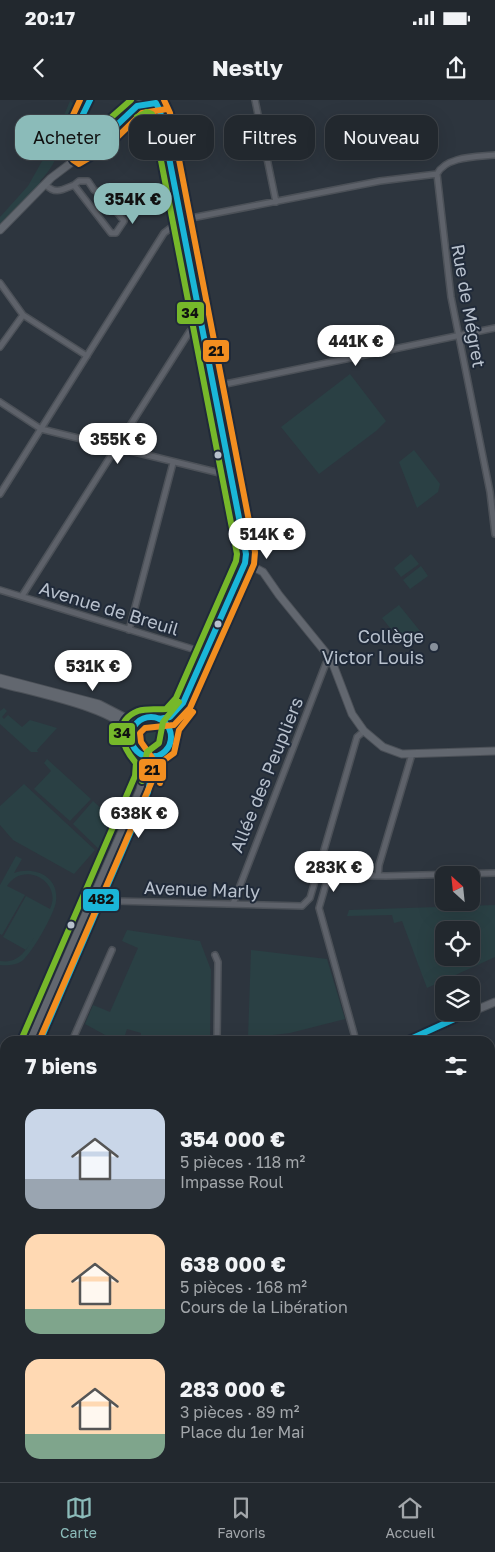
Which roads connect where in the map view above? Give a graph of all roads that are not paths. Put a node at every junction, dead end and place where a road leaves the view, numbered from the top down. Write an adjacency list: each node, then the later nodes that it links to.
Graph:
1 (165, 100): 3 (main road); 10 (main road)
2 (255, 100): 9 (street)
3 (154, 101): 4 (main road); 10 (main road)
4 (141, 103): 7 (main road)
5 (495, 155): 6 (street)
6 (437, 174): 9 (street); 16 (street, Rue de Mégret)
7 (45, 184): 8 (street); 11 (main road)
8 (74, 185): 8 (street)
9 (276, 202): 10 (street)
10 (183, 220): 14 (main road); 18 (street)
11 (0, 230)
12 (0, 283): 13 (street)
13 (23, 315): 17 (street); 18 (street)
14 (203, 323): 19 (main road); 22 (street)
15 (495, 328): 16 (street)
16 (458, 336): 19 (street); 25 (street, Rue de Mégret)
17 (0, 347)
18 (87, 356): 21 (street)
19 (215, 386): 24 (main road)
20 (0, 402): 21 (street)
21 (41, 429): 22 (street); 26 (street)
22 (116, 448): 23 (street); 30 (street)
23 (173, 463): 24 (street); 31 (street)
24 (232, 474): 28 (main road)
25 (493, 492): 27 (street, Rue de Mégret)
26 (0, 494)
27 (495, 534)
28 (247, 563): 32 (main road); 33 (main road)
29 (0, 590): 30 (street, Avenue de Breuil)
30 (22, 596): 31 (street, Avenue de Breuil)
31 (129, 630): 32 (street, Avenue de Breuil)
32 (207, 654): 36 (main road); 38 (main road)
33 (331, 658): 39 (main road); 51 (street, Allée des Peupliers)
34 (0, 678): 35 (main road)
35 (5, 683): 37 (main road); 40 (main road)
36 (159, 719): 37 (main road); 38 (main road)
37 (140, 720): 40 (main road)
38 (170, 731): 44 (main road)
39 (364, 731): 42 (main road); 47 (street)
40 (130, 735): 43 (main road)
41 (495, 751): 42 (main road)
42 (412, 754): 48 (street)
43 (143, 756): 44 (main road); 45 (main road)
44 (156, 756): 50 (main road)
45 (116, 844): 50 (main road); 52 (main road)
46 (495, 873): 48 (street)
47 (317, 875): 49 (street); 51 (street, Avenue Marly)
48 (378, 876): 49 (street)
49 (328, 877): 63 (street)
50 (102, 898): 51 (street, Avenue Marly); 59 (main road)
51 (233, 904)
52 (72, 946): 58 (main road); 60 (main road)
53 (112, 950): 61 (street)
54 (215, 955): 62 (street)
55 (495, 1002): 56 (main road)
56 (480, 1008)
57 (451, 1021): 64 (main road)
58 (33, 1036)
59 (41, 1036)
60 (41, 1036)
61 (74, 1036)
62 (217, 1036)
63 (355, 1036)
64 (417, 1036)

